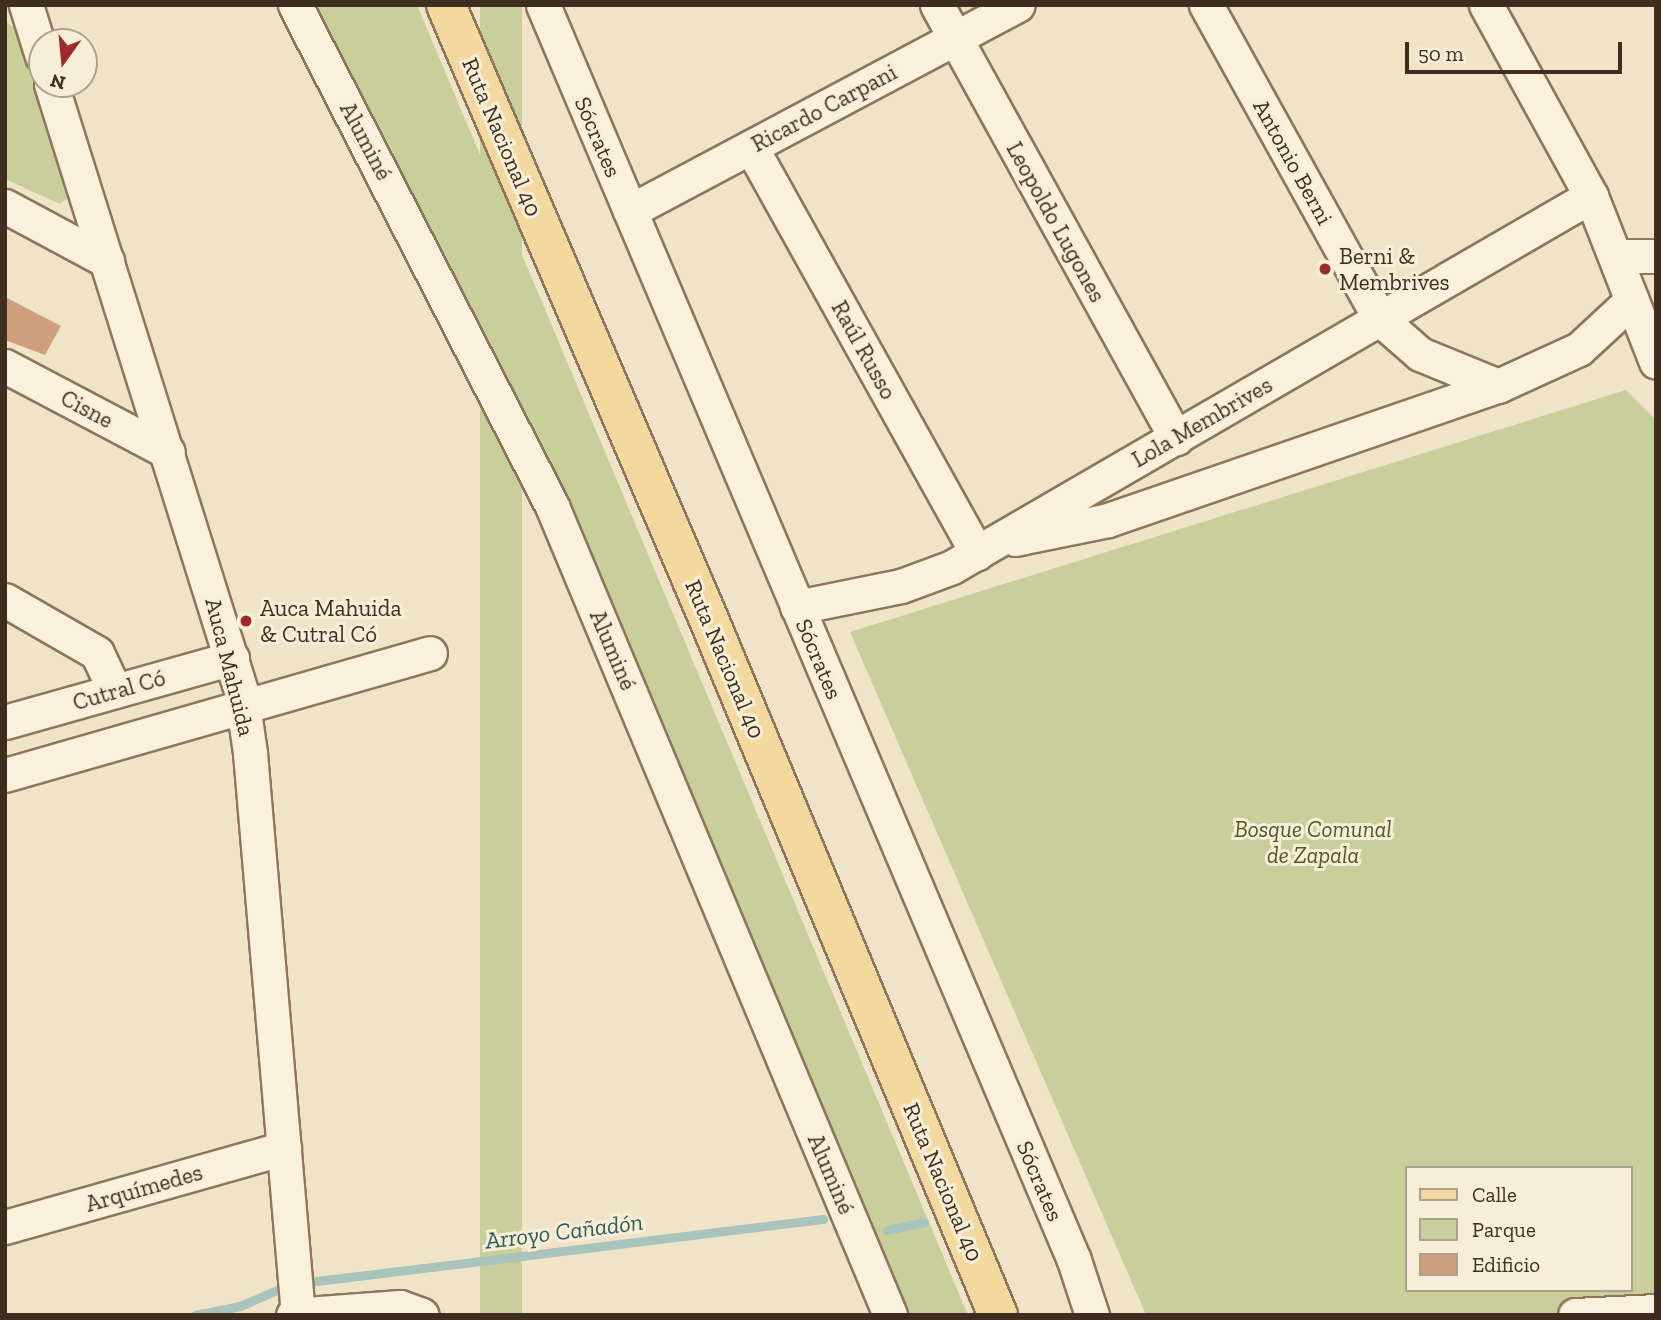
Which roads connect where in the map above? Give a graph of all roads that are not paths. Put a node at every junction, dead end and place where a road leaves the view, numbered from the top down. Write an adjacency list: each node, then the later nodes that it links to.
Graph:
1 (26, 5): 9 (street)
2 (295, 5): 40 (street, Aluminé)
3 (446, 5): 41 (main road, Ruta Nacional 40)
4 (542, 5): 15 (street, Sócrates)
5 (937, 5): 10 (street, Leopoldo Lugones)
6 (1018, 5): 10 (street, Ricardo Carpani)
7 (1206, 5): 20 (street, Antonio Berni)
8 (1486, 5): 13 (street)
9 (33, 28)
10 (955, 39): 12 (street, Ricardo Carpani); 24 (street, Leopoldo Lugones)
11 (55, 98): 18 (street, Auca Mahuida)
12 (751, 147): 15 (street, Ricardo Carpani); 26 (street, Raúl Russo)
13 (1591, 196): 16 (street); 20 (street, Lola Membrives)
14 (5, 206): 18 (street)
15 (630, 211): 28 (street, Sócrates)
16 (1615, 256): 17 (street); 19 (street)
17 (1656, 256)
18 (107, 261): 25 (street, Auca Mahuida)
19 (1632, 300): 21 (street); 23 (street)
20 (1380, 319): 23 (street, Antonio Berni); 24 (street, Lola Membrives)
21 (1656, 362)
22 (5, 366): 25 (street, Cisne)
23 (1498, 386): 26 (street)
24 (1176, 438): 26 (street, Lola Membrives)
25 (168, 452): 30 (street, Auca Mahuida)
26 (990, 546): 28 (street, Lola Membrives)
27 (5, 600): 31 (street)
28 (797, 607): 42 (street, Sócrates)
29 (430, 653): 32 (street)
30 (232, 658): 31 (street, Cutral Có); 32 (street, Auca Mahuida)
31 (115, 691): 33 (street, Cutral Có)
32 (244, 707): 34 (street); 35 (street, Auca Mahuida)
33 (5, 722)
34 (5, 775)
35 (284, 1148): 36 (street, Arquímedes); 38 (street, Auca Mahuida)
36 (5, 1227)
37 (1656, 1311): 43 (street)
38 (296, 1314): 39 (street)
39 (422, 1315)
40 (890, 1315)
41 (998, 1315)
42 (1092, 1315)
43 (1575, 1315)

